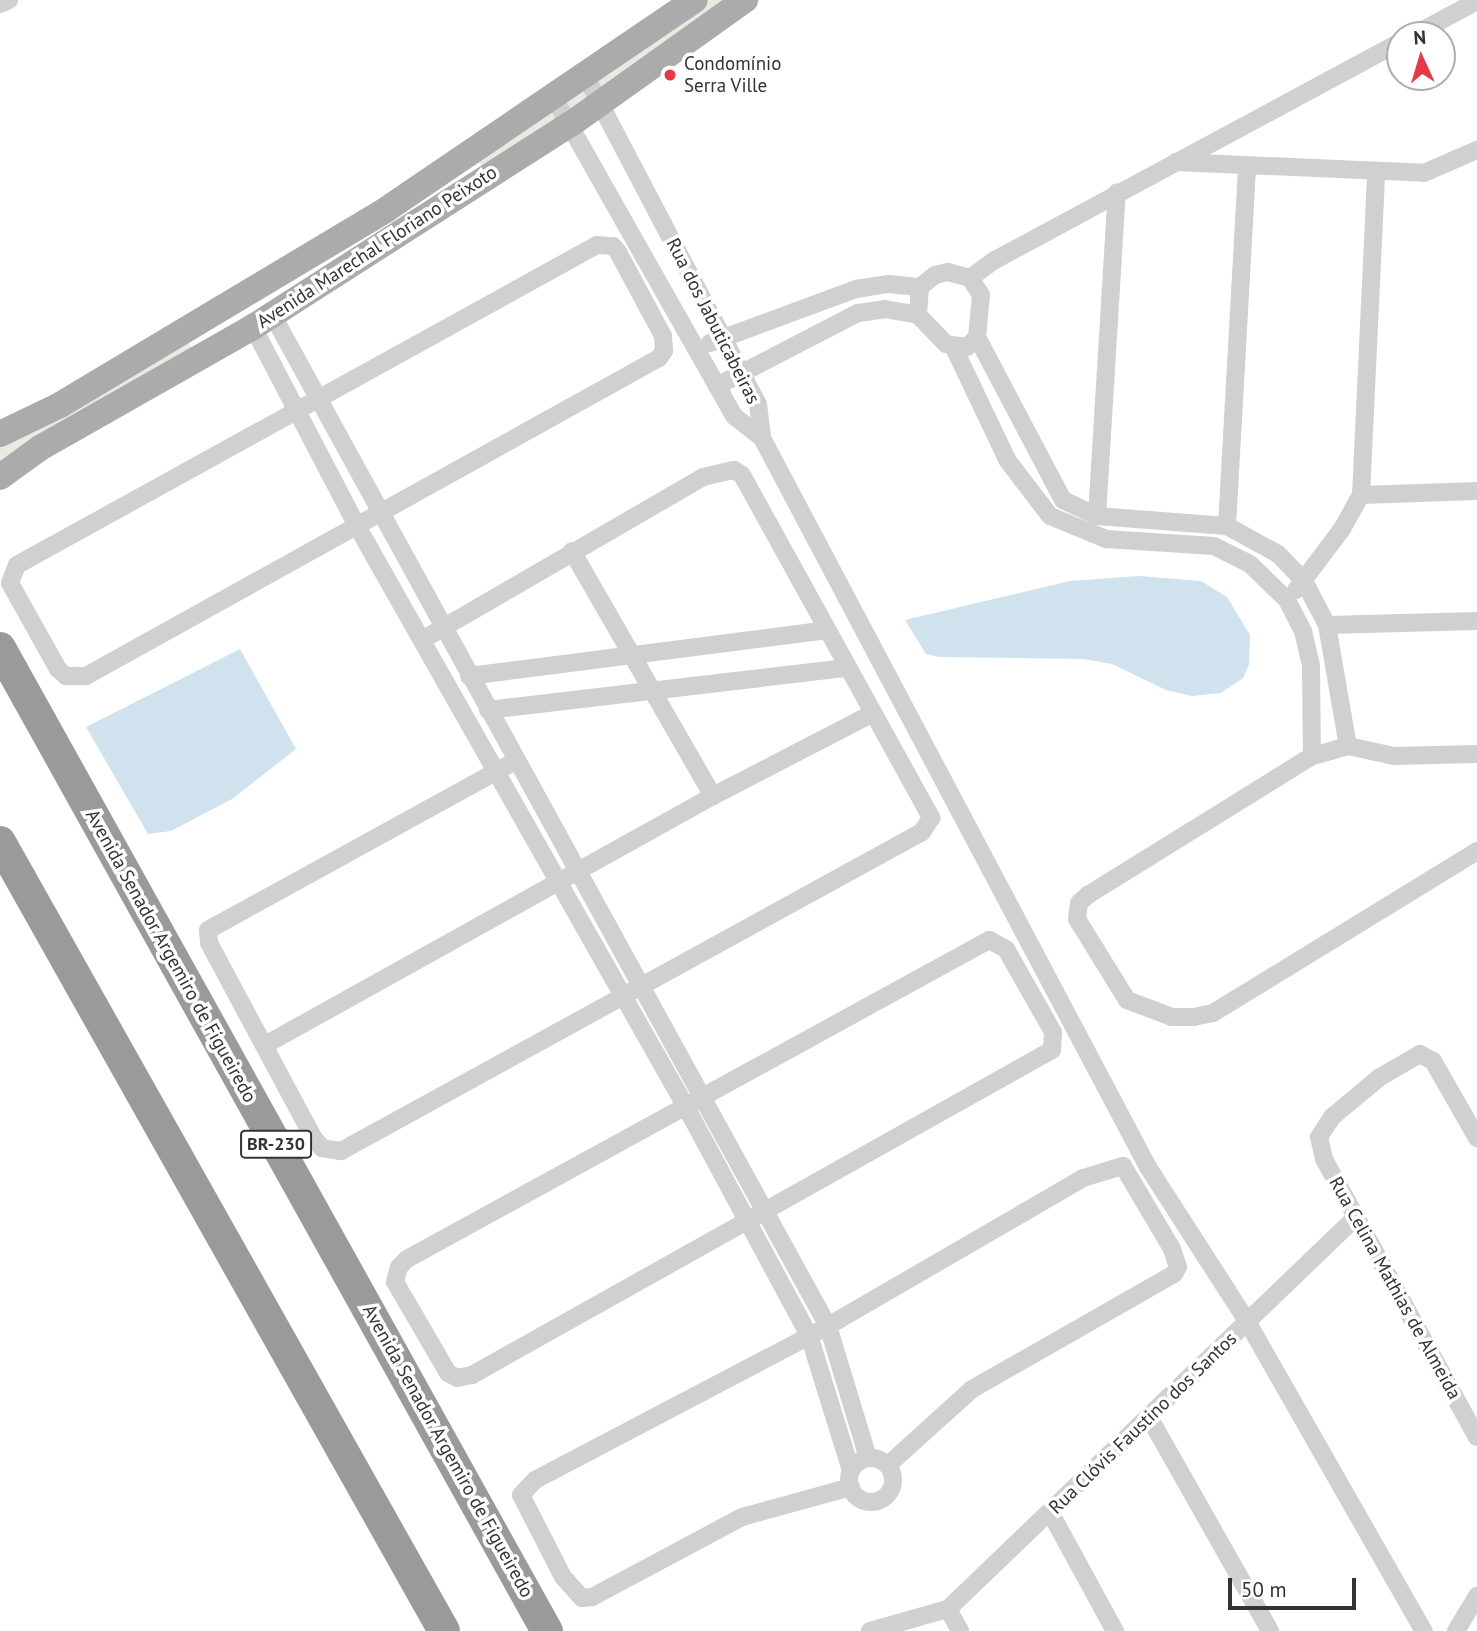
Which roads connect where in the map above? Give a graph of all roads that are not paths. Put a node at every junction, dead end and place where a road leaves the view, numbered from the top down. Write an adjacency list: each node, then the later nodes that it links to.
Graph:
1 (9, 0): 5 (street)
2 (695, 0): 8 (main road, Avenida Marechal Floriano Peixoto)
3 (745, 0): 10 (main road, Avenida Marechal Floriano Peixoto)
4 (1477, 1): 6 (street)
5 (0, 4)
6 (1440, 21)
7 (1386, 50): 14 (street)
8 (585, 75): 9 (main road, Avenida Marechal Floriano Peixoto); 10 (street, Rua dos Jabuticabeiras)
9 (553, 96): 11 (street, Rua dos Jabuticabeiras); 13 (main road, Avenida Marechal Floriano Peixoto)
10 (600, 101): 11 (main road, Avenida Marechal Floriano Peixoto); 25 (street, Rua dos Jabuticabeiras)
11 (571, 124): 17 (main road, Avenida Marechal Floriano Peixoto); 27 (street, Rua dos Jabuticabeiras)
12 (1477, 150): 16 (street)
13 (467, 155): 17 (main road); 23 (main road, Avenida Marechal Floriano Peixoto)
14 (1176, 162): 15 (street); 18 (street)
15 (1247, 166): 16 (street); 41 (street)
16 (1377, 173): 37 (street)
17 (488, 176): 22 (main road, Avenida Marechal Floriano Peixoto)
18 (1117, 194): 19 (street); 39 (street)
19 (970, 278): 20 (street); 24 (street)
20 (920, 286): 21 (street); 25 (street)
21 (918, 315): 26 (street); 29 (street)
22 (262, 321): 28 (main road, Avenida Marechal Floriano Peixoto); 31 (street); 32 (street)
23 (186, 329): 28 (main road); 33 (main road, Avenida Marechal Floriano Peixoto)
24 (977, 337): 26 (street); 39 (street)
25 (720, 338): 27 (street); 29 (street, Rua dos Jabuticabeiras)
26 (954, 348): 44 (street)
27 (697, 351): 30 (street, Rua dos Jabuticabeiras)
28 (200, 357): 35 (main road, Avenida Marechal Floriano Peixoto)
29 (742, 373): 30 (street); 34 (street, Rua dos Jabuticabeiras)
30 (717, 386): 34 (street, Rua dos Jabuticabeiras)
31 (315, 398): 32 (street); 38 (street); 38 (street)
32 (297, 410): 40 (street); 40 (street)
33 (0, 434)
34 (762, 438): 77 (street)
35 (0, 477)
36 (1477, 491): 37 (street)
37 (1361, 495): 43 (street)
38 (379, 513): 40 (street); 47 (street)
39 (1097, 516): 41 (street)
40 (357, 526): 49 (street)
41 (1227, 526): 43 (street)
42 (572, 551): 47 (street); 48 (street); 51 (street)
43 (1304, 581): 44 (street); 46 (street)
44 (1287, 600): 59 (street)
45 (1477, 621): 46 (street)
46 (1327, 625): 57 (street)
47 (441, 627): 49 (street); 53 (street)
48 (826, 630): 51 (street); 52 (street)
49 (422, 640): 61 (street)
50 (0, 648): 89 (highway, Avenida Senador Argemiro de Figueiredo / BR-230)
51 (631, 656): 53 (street); 54 (street)
52 (847, 668): 54 (street); 56 (street)
53 (469, 676): 55 (street)
54 (651, 691): 55 (street); 62 (street)
55 (488, 710): 60 (street)
56 (873, 713): 62 (street); 67 (street)
57 (1348, 746): 58 (street); 59 (street)
58 (1477, 754)
59 (1312, 756): 64 (street)
60 (514, 762): 61 (street); 65 (street)
61 (496, 772): 66 (street); 69 (street)
62 (713, 796): 65 (street)
63 (0, 842): 88 (highway)
64 (1477, 851)
65 (578, 873): 66 (street); 67 (street)
66 (558, 884): 68 (street); 69 (street)
67 (641, 985): 68 (street); 70 (street)
68 (622, 995): 69 (street); 71 (street)
69 (265, 1045)
70 (703, 1097): 71 (street); 74 (street); 74 (street)
71 (686, 1107): 76 (street); 76 (street)
72 (1471, 1114): 73 (street); 75 (street, Rua Celina Mathias de Almeida)
73 (1477, 1138)
74 (764, 1211): 76 (street); 78 (street)
75 (1355, 1218): 77 (street, Rua Clóvis Faustino dos Santos); 81 (street, Rua Celina Mathias de Almeida)
76 (746, 1221): 79 (street)
77 (1248, 1323): 80 (street, Rua Clóvis Faustino dos Santos); 94 (street)
78 (828, 1326): 79 (street); 82 (street); 83 (street)
79 (809, 1335): 84 (street); 84 (street)
80 (1149, 1417): 85 (street, Rua Clóvis Faustino dos Santos); 93 (street)
81 (1477, 1437)
82 (868, 1458): 83 (street); 84 (street)
83 (888, 1465): 84 (street)
84 (851, 1479)
85 (1049, 1512): 87 (street, Rua Clóvis Faustino dos Santos); 92 (street)
86 (1477, 1596): 95 (street)
87 (948, 1609): 90 (street); 91 (street)
88 (444, 1631)
89 (547, 1631)
90 (870, 1631)
91 (960, 1631)
92 (1115, 1631)
93 (1270, 1631)
94 (1424, 1631)
95 (1456, 1631)

